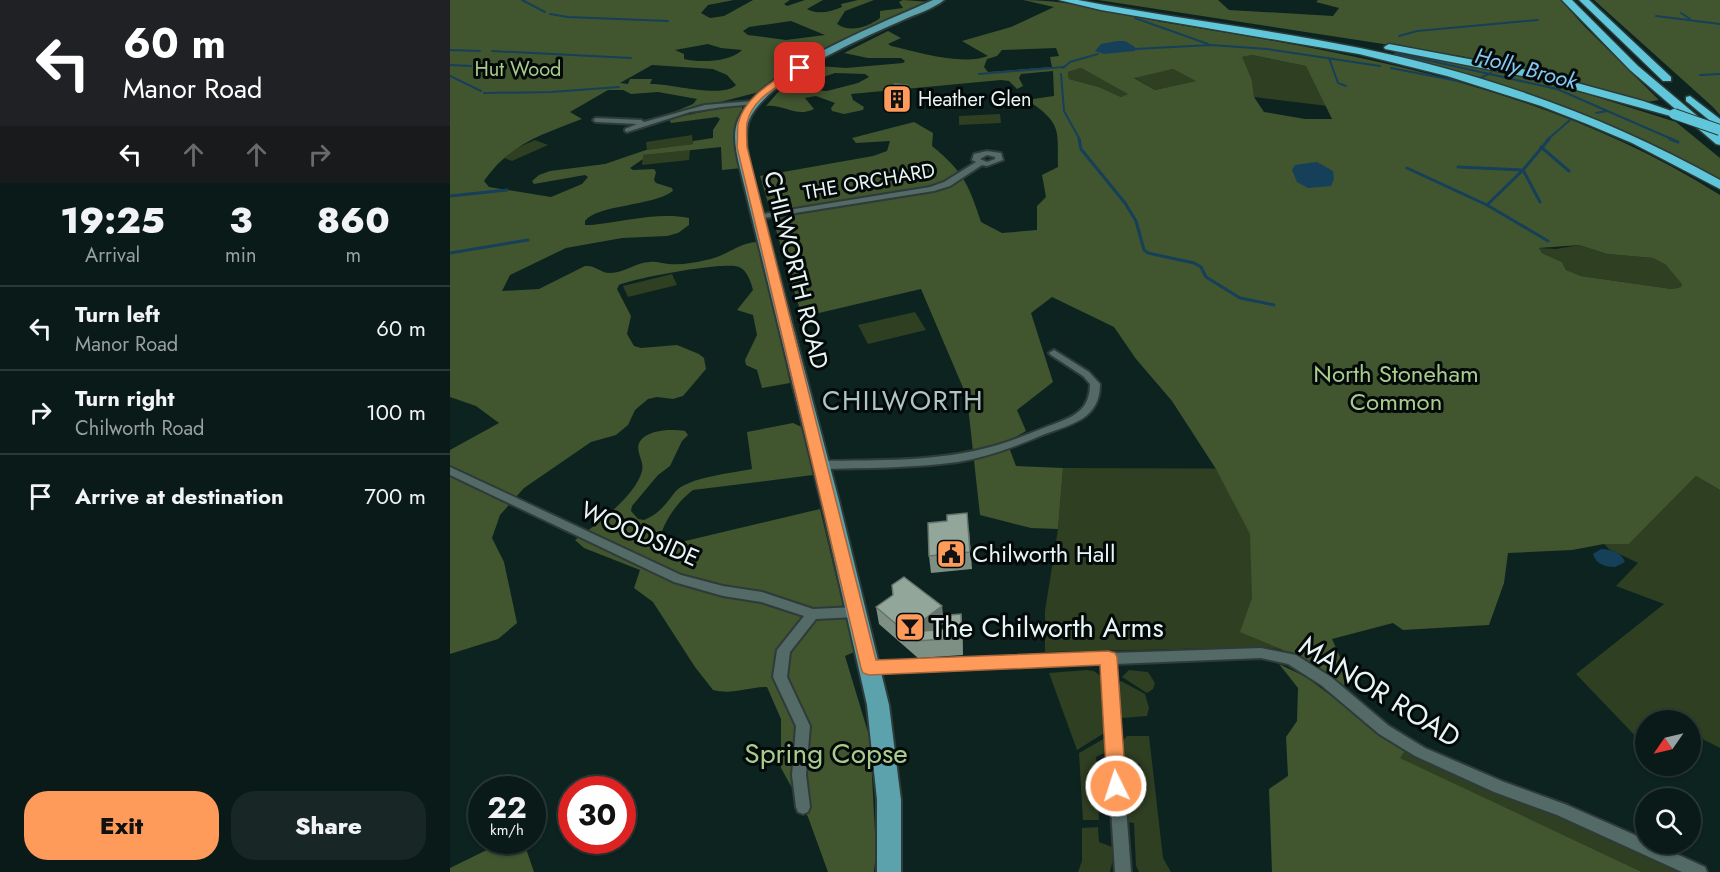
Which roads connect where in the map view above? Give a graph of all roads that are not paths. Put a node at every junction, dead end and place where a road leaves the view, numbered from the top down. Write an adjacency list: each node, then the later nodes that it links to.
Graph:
1 (936, 0): 6 (main road, CHILWORTH ROAD)
2 (1064, 0): 14 (highway)
3 (1085, 0): 11 (highway, bridge)
4 (1567, 0): 12 (highway)
5 (1584, 0): 9 (highway)
6 (753, 103): 8 (street); 15 (main road, CHILWORTH ROAD)
7 (596, 120): 8 (street)
8 (647, 122): 10 (street)
9 (1720, 125)
10 (627, 130)
11 (1720, 130)
12 (1720, 141)
13 (980, 163): 15 (street, THE ORCHARD)
14 (1720, 185)
15 (758, 217): 17 (main road, CHILWORTH ROAD)
16 (1054, 353): 17 (street)
17 (821, 465): 19 (main road, CHILWORTH ROAD)
18 (450, 471): 20 (street, WOODSIDE)
19 (856, 612): 20 (street, WOODSIDE); 22 (main road, CHILWORTH ROAD)
20 (813, 614): 23 (street)
21 (1108, 657): 22 (street, MANOR ROAD); 25 (street); 26 (street, MANOR ROAD)
22 (869, 668): 24 (main road, CHILWORTH ROAD)
23 (803, 807)
24 (889, 872)
25 (1123, 872)
26 (1699, 872)

